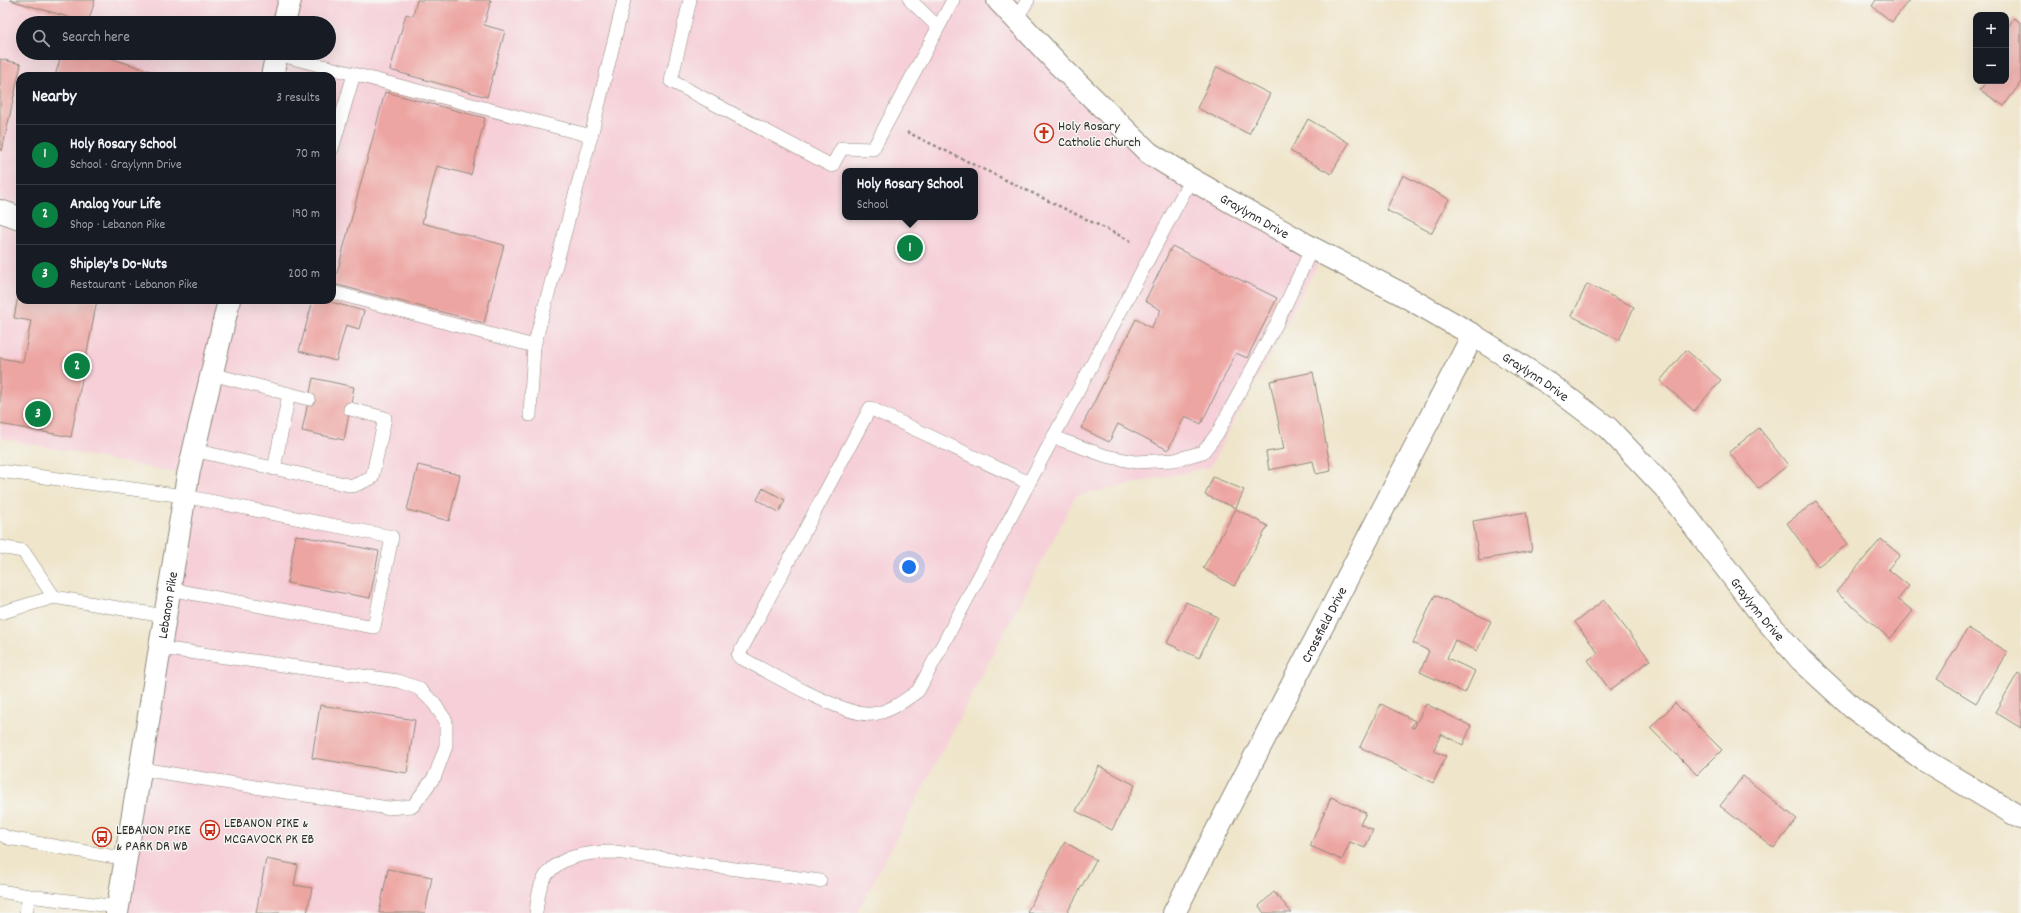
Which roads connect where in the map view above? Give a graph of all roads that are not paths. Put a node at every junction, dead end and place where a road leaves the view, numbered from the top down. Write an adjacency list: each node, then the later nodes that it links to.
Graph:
1 (290, 0): 8 (street)
2 (624, 0): 16 (lane)
3 (690, 0): 10 (lane)
4 (910, 0): 10 (lane)
5 (953, 0): 10 (lane)
6 (998, 0): 9 (street, Graylynn Drive)
7 (1028, 0): 9 (lane)
8 (286, 16)
9 (1016, 18): 17 (street, Graylynn Drive)
10 (938, 27)
11 (275, 60): 13 (street)
12 (303, 60): 14 (lane)
13 (273, 72)
14 (354, 74): 15 (lane); 16 (lane)
15 (336, 135)
16 (590, 136): 24 (lane)
17 (1191, 179): 20 (street, Graylynn Drive); 30 (lane)
18 (0, 211): 19 (street)
19 (16, 217)
20 (1312, 248): 23 (street, Graylynn Drive); 30 (lane)
21 (336, 293): 24 (lane)
22 (227, 304): 25 (street, Lebanon Pike)
23 (1473, 335): 43 (street, Graylynn Drive); 52 (street, Crossfield Drive)
24 (534, 346): 29 (lane)
25 (211, 374): 26 (lane); 31 (street, Lebanon Pike)
26 (289, 394): 27 (lane); 32 (lane)
27 (309, 399)
28 (350, 409): 32 (lane)
29 (530, 415)
30 (1053, 437): 34 (lane)
31 (193, 450): 32 (lane); 35 (street, Lebanon Pike)
32 (274, 468)
33 (0, 471): 35 (lane)
34 (1029, 483): 34 (lane)
35 (184, 496): 37 (street, Lebanon Pike); 37 (lane)
36 (0, 547): 38 (lane)
37 (169, 589): 40 (street, Lebanon Pike)
38 (54, 597): 39 (lane); 40 (lane)
39 (0, 613)
40 (164, 616): 41 (street, Lebanon Pike)
41 (160, 648): 42 (street, Lebanon Pike); 42 (lane)
42 (140, 769): 45 (street, Lebanon Pike)
43 (2021, 818)
44 (0, 834): 45 (lane)
45 (126, 859): 49 (street, Lebanon Pike)
46 (820, 881): 51 (lane)
47 (0, 892): 48 (lane)
48 (29, 896): 49 (lane); 50 (lane)
49 (118, 910)
50 (26, 913)
51 (536, 913)
52 (1174, 913)

